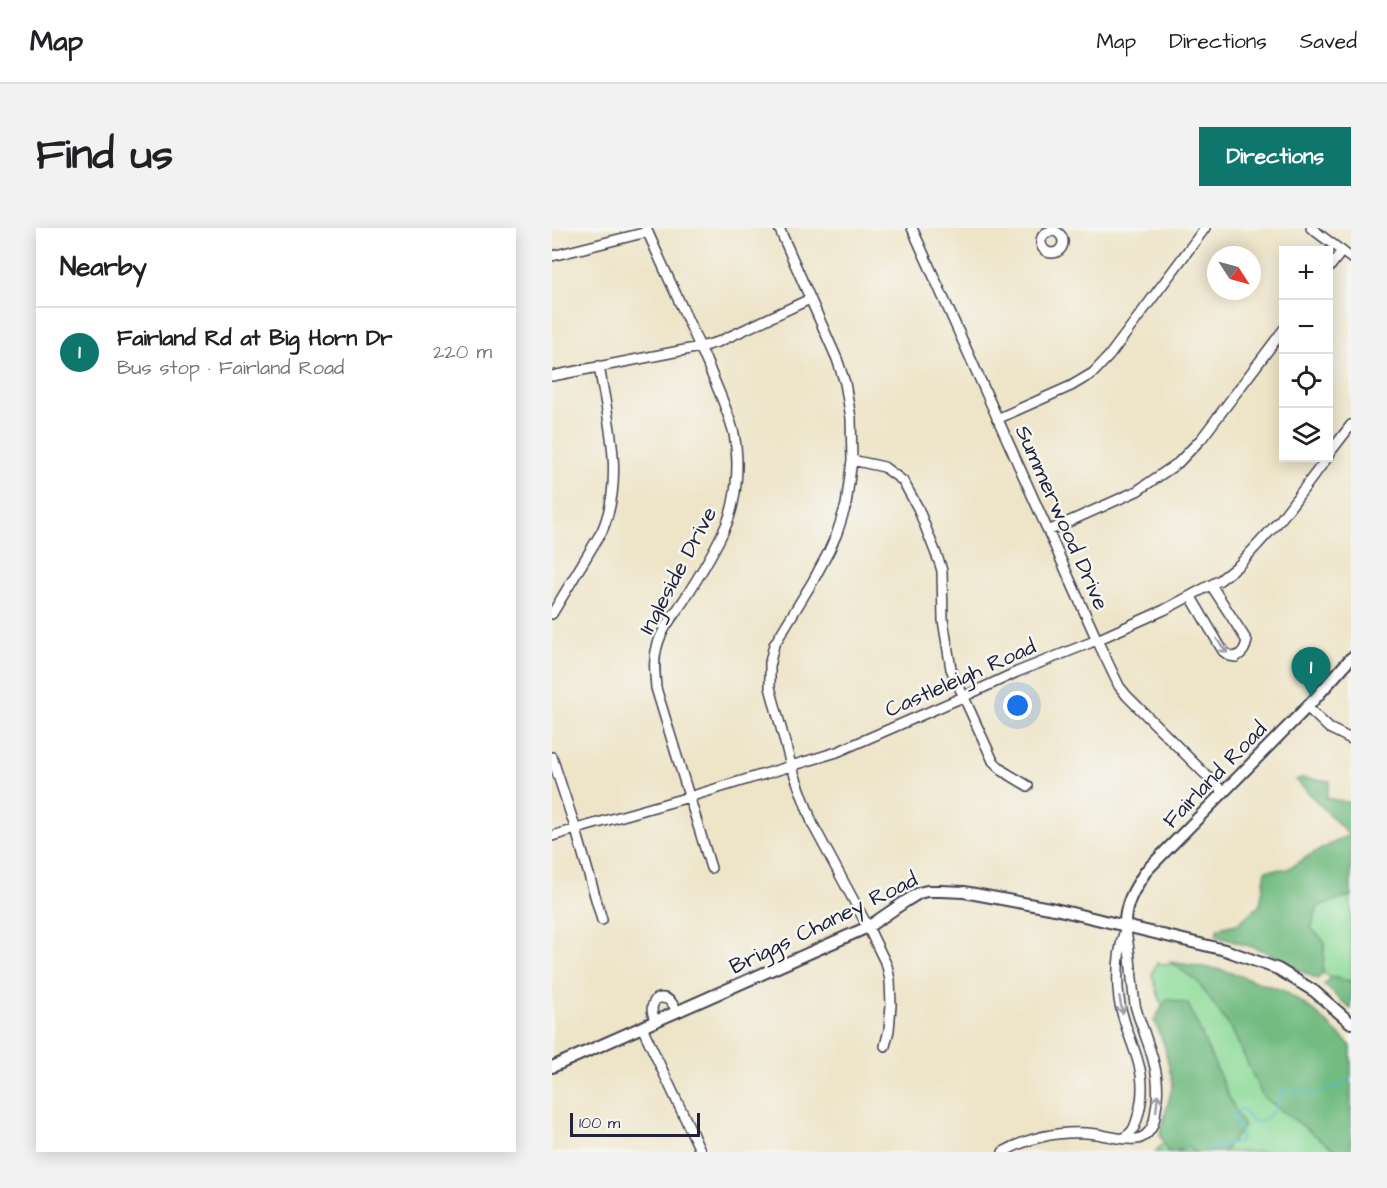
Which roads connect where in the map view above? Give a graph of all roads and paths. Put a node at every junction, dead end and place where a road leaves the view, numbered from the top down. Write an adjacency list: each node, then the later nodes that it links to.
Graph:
1 (779, 228): 10 (street)
2 (912, 228): 15 (street, Summerwood Drive)
3 (1205, 228): 15 (street)
4 (1311, 228): 6 (street)
5 (646, 230): 7 (street); 12 (street, Ingleside Drive)
6 (1342, 251): 8 (street); 9 (street)
7 (552, 256)
8 (1351, 258)
9 (1333, 263)
10 (810, 299): 12 (street); 18 (street)
11 (1279, 336): 20 (street)
12 (700, 347): 13 (street); 33 (street, Ingleside Drive)
13 (598, 366): 14 (street); 23 (street)
14 (552, 376)
15 (997, 419): 20 (street, Summerwood Drive)
16 (1351, 425): 17 (street, Castleleigh Road)
17 (1333, 449)
18 (852, 460): 26 (street); 30 (street)
19 (1324, 462): 21 (street, Castleleigh Road)
20 (1048, 531): 24 (street, Summerwood Drive)
21 (1211, 585): 22 (street, Castleleigh Road); 22 (street, one-way to 21)
22 (1191, 597): 24 (street, Castleleigh Road)
23 (552, 614)
24 (1097, 640): 26 (street, Castleleigh Road); 32 (street, Summerwood Drive)
25 (1351, 658): 27 (main road, Fairland Road)
26 (963, 697): 30 (street, Castleleigh Road); 31 (street)
27 (1307, 707): 28 (street); 32 (main road, Fairland Road)
28 (1351, 739)
29 (552, 757): 34 (street)
30 (792, 765): 33 (street, Castleleigh Road); 38 (street)
31 (1028, 786)
32 (1223, 792): 39 (main road, Fairland Road)
33 (689, 797): 34 (street, Castleleigh Road); 36 (street, Ingleside Drive)
34 (576, 830): 35 (street, Castleleigh Road); 37 (street)
35 (552, 836)
36 (711, 868)
37 (602, 920)
38 (868, 927): 39 (main road, Briggs Chaney Road); 42 (main road, Briggs Chaney Road); 46 (street)
39 (1125, 927): 40 (street); 41 (street); 44 (main road, Briggs Chaney Road)
40 (1133, 978): 41 (street); 48 (street, one-way to 40)
41 (1118, 979): 48 (street, one-way to 48)
42 (677, 1011): 43 (main road, Briggs Chaney Road); 43 (street)
43 (655, 1021): 45 (main road, Briggs Chaney Road)
44 (1351, 1023)
45 (642, 1027): 47 (main road, Briggs Chaney Road); 49 (street)
46 (885, 1046)
47 (552, 1067)
48 (1123, 1138): 50 (street)
49 (701, 1152)
50 (1003, 1152)

